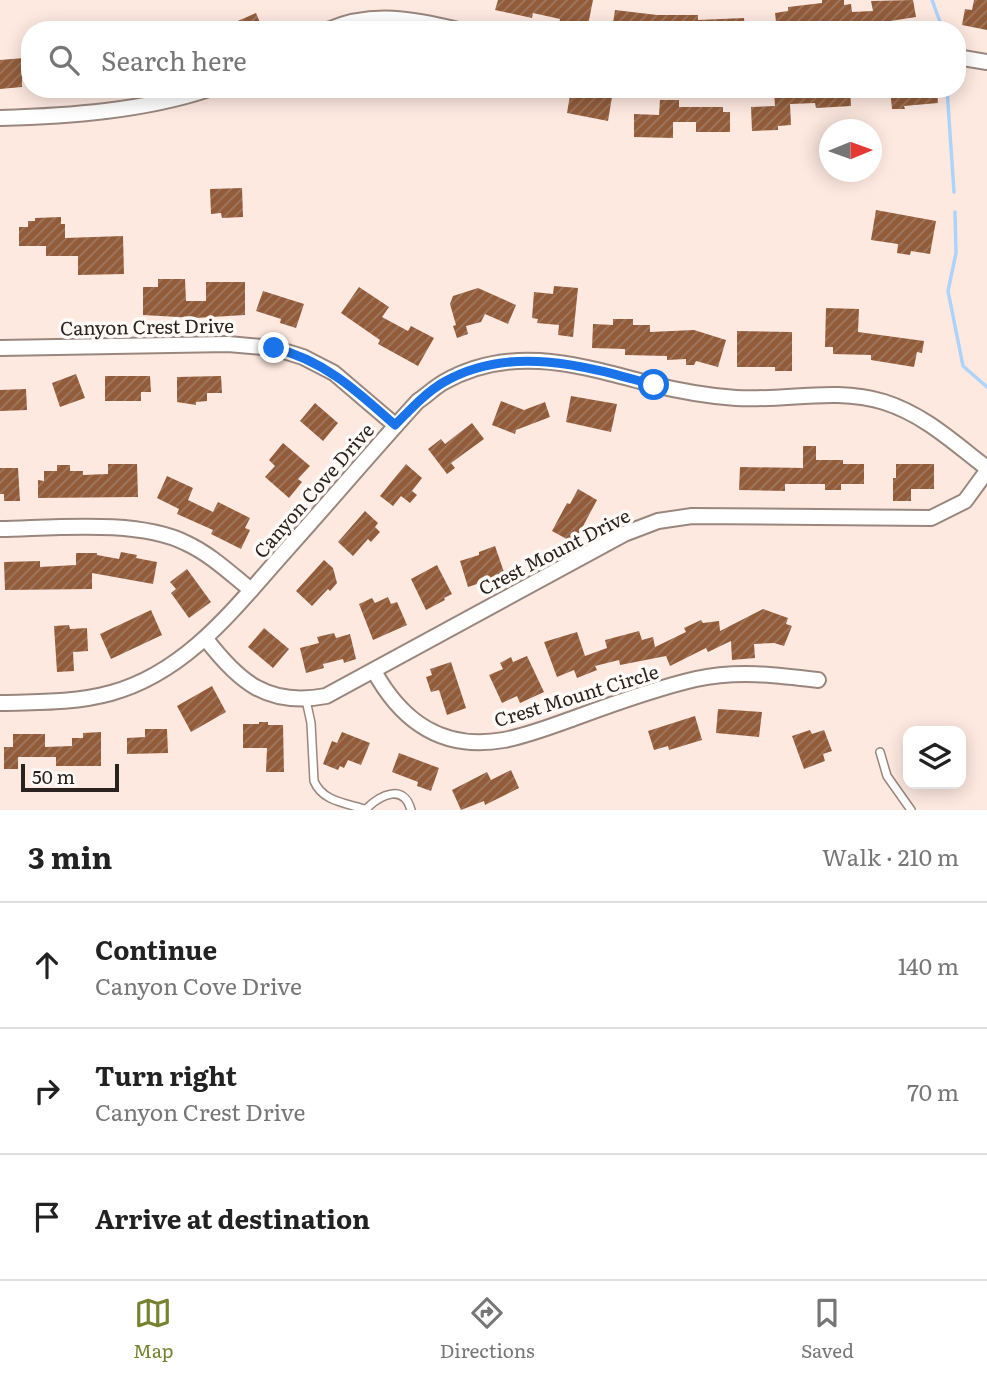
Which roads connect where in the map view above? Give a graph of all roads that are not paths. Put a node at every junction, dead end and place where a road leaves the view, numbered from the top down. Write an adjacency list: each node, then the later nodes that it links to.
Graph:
1 (358, 21): 2 (street)
2 (419, 21)
3 (966, 58): 4 (street)
4 (987, 62)
5 (182, 98): 6 (street)
6 (0, 118)
7 (0, 348): 8 (street, Canyon Crest Drive)
8 (395, 425): 9 (street, Canyon Cove Drive); 11 (street, Canyon Cove Drive)
9 (987, 470): 13 (street, Crest Mount Drive)
10 (0, 529): 11 (street)
11 (251, 590): 12 (street, Canyon Cove Drive)
12 (206, 639): 15 (street, Crest Mount Drive); 16 (street, Canyon Cove Drive)
13 (374, 671): 14 (street, Crest Mount Circle); 15 (street, Crest Mount Drive)
14 (818, 680)
15 (306, 700): 18 (lane)
16 (0, 702)
17 (880, 752): 20 (lane)
18 (367, 809): 19 (lane)
19 (411, 810)
20 (911, 810)

